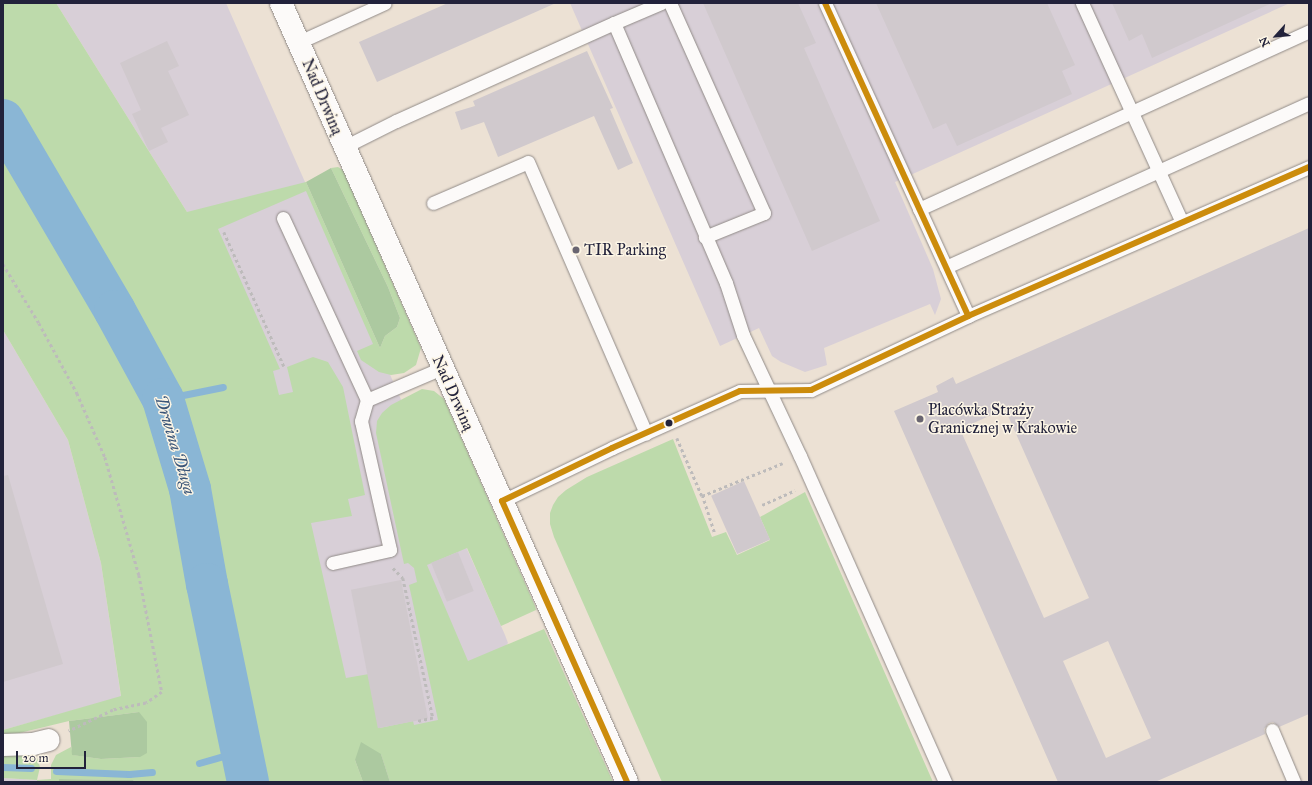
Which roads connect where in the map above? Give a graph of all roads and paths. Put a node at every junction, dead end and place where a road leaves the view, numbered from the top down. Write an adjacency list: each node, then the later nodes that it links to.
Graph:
1 (281, 3): 9 (street, Nad Drwiną)
2 (385, 3): 9 (lane)
3 (661, 3): 7 (lane)
4 (670, 3): 20 (lane)
5 (825, 3): 16 (lane)
6 (1082, 3): 11 (lane)
7 (614, 23): 12 (lane); 20 (lane)
8 (1309, 31): 11 (lane)
9 (299, 42): 12 (street, Nad Drwiną)
10 (1309, 103): 14 (lane)
11 (1132, 112): 14 (lane); 16 (lane)
12 (344, 147): 25 (street, Nad Drwiną)
13 (1309, 166): 18 (lane)
14 (1159, 171): 18 (lane); 22 (lane)
15 (434, 203): 28 (lane)
16 (919, 209): 22 (lane)
17 (283, 218): 27 (lane)
18 (1182, 222): 23 (lane)
19 (224, 232): 24 (path)
20 (705, 237): 26 (lane)
21 (3, 264): 40 (path)
22 (946, 267): 23 (lane)
23 (968, 316): 26 (lane)
24 (284, 366)
25 (442, 368): 27 (lane); 33 (street, Nad Drwiną)
26 (769, 390): 28 (lane); 31 (lane)
27 (367, 400): 36 (lane)
28 (646, 433): 33 (lane)
29 (676, 434): 32 (path)
30 (787, 461): 32 (path)
31 (811, 482): 34 (path); 43 (lane)
32 (702, 496): 35 (path)
33 (502, 501): 42 (street, Nad Drwiną)
34 (762, 505)
35 (714, 532)
36 (390, 550): 37 (lane); 38 (path)
37 (332, 563)
38 (416, 722)
39 (1272, 730): 44 (lane)
40 (49, 740): 41 (street)
41 (3, 746)
42 (627, 782)
43 (945, 782)
44 (1294, 782)

